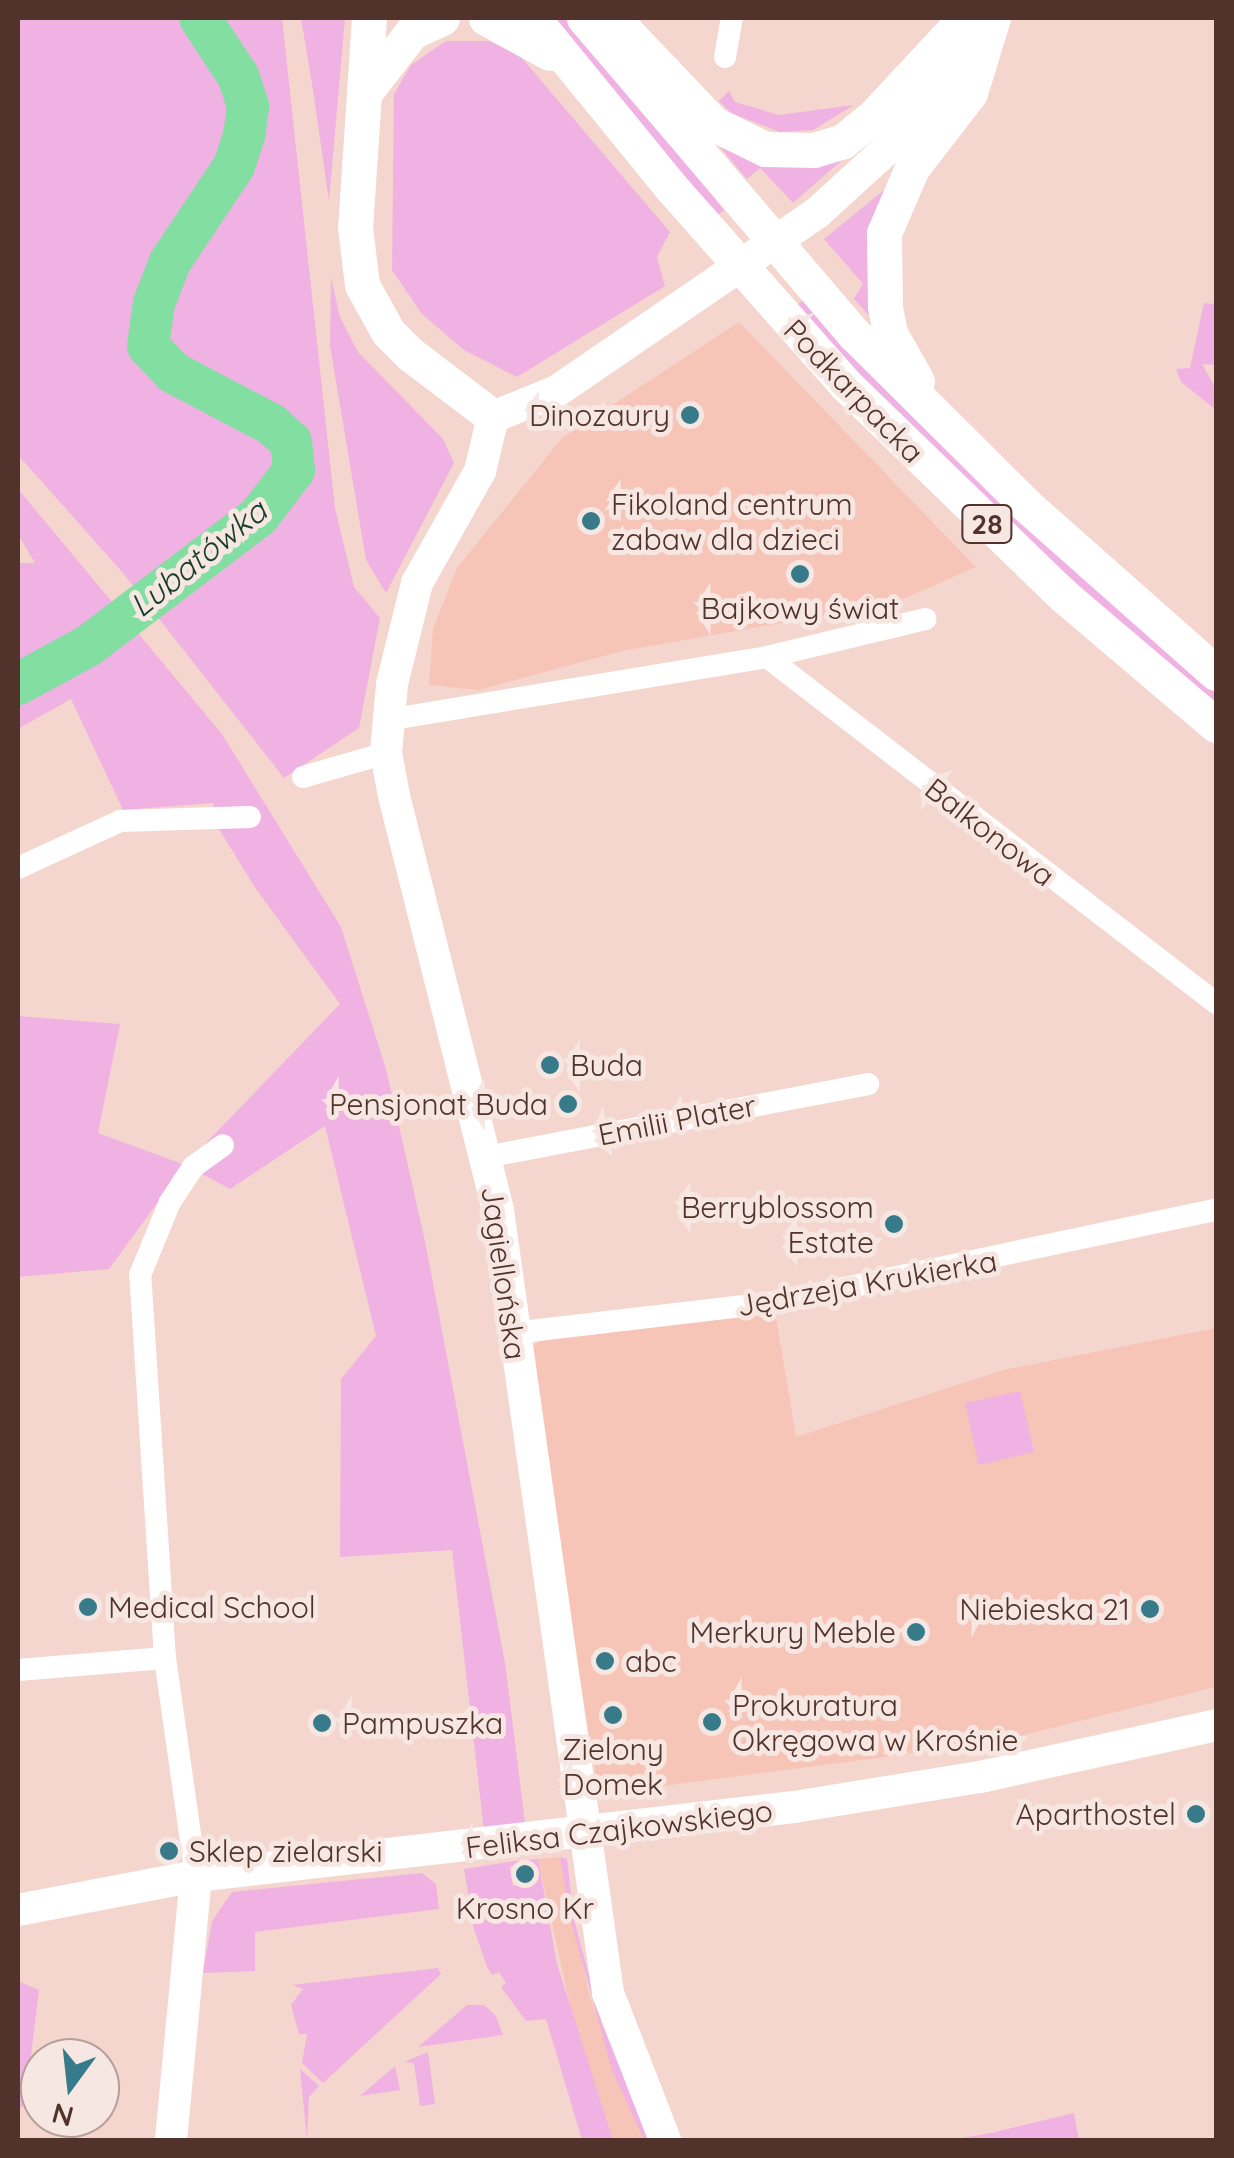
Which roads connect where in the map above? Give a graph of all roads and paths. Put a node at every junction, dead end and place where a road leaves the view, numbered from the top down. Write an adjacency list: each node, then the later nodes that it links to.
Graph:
1 (369, 18): 13 (main road)
2 (442, 18): 13 (main road)
3 (486, 18): 12 (main road)
4 (533, 18): 12 (main road, Podkarpacka / 28)
5 (584, 18): 15 (main road, Podkarpacka / 28)
6 (613, 18): 8 (main road)
7 (732, 18): 11 (street)
8 (966, 18)
9 (983, 18): 14 (street)
10 (993, 18): 15 (main road)
11 (725, 57)
12 (575, 70): 20 (main road, Podkarpacka / 28)
13 (365, 92): 14 (main road)
14 (493, 416): 19 (street, Jagiellońska)
15 (937, 417): 18 (main road, Podkarpacka / 28)
16 (925, 618): 17 (street)
17 (768, 657): 19 (street); 25 (street, Balkonowa)
18 (1216, 673)
19 (386, 720): 21 (street, Jagiellońska)
20 (1216, 725)
21 (386, 753): 22 (street); 28 (street, Jagiellońska)
22 (303, 777)
23 (250, 816): 24 (street)
24 (18, 868)
25 (1216, 1004)
26 (868, 1084): 28 (street, Emilii Plater)
27 (224, 1145): 31 (street)
28 (486, 1156): 30 (street, Jagiellońska)
29 (1216, 1210): 30 (street, Jędrzeja Krukierka)
30 (513, 1332): 34 (street, Jagiellońska)
31 (165, 1658): 32 (street); 35 (street)
32 (18, 1670)
33 (1216, 1725): 34 (street, Feliksa Czajkowskiego)
34 (582, 1834): 35 (street, Feliksa Czajkowskiego); 38 (street, Jagiellońska)
35 (196, 1876): 36 (street, Feliksa Czajkowskiego); 37 (street)
36 (18, 1910)
37 (171, 2140)
38 (665, 2140)

